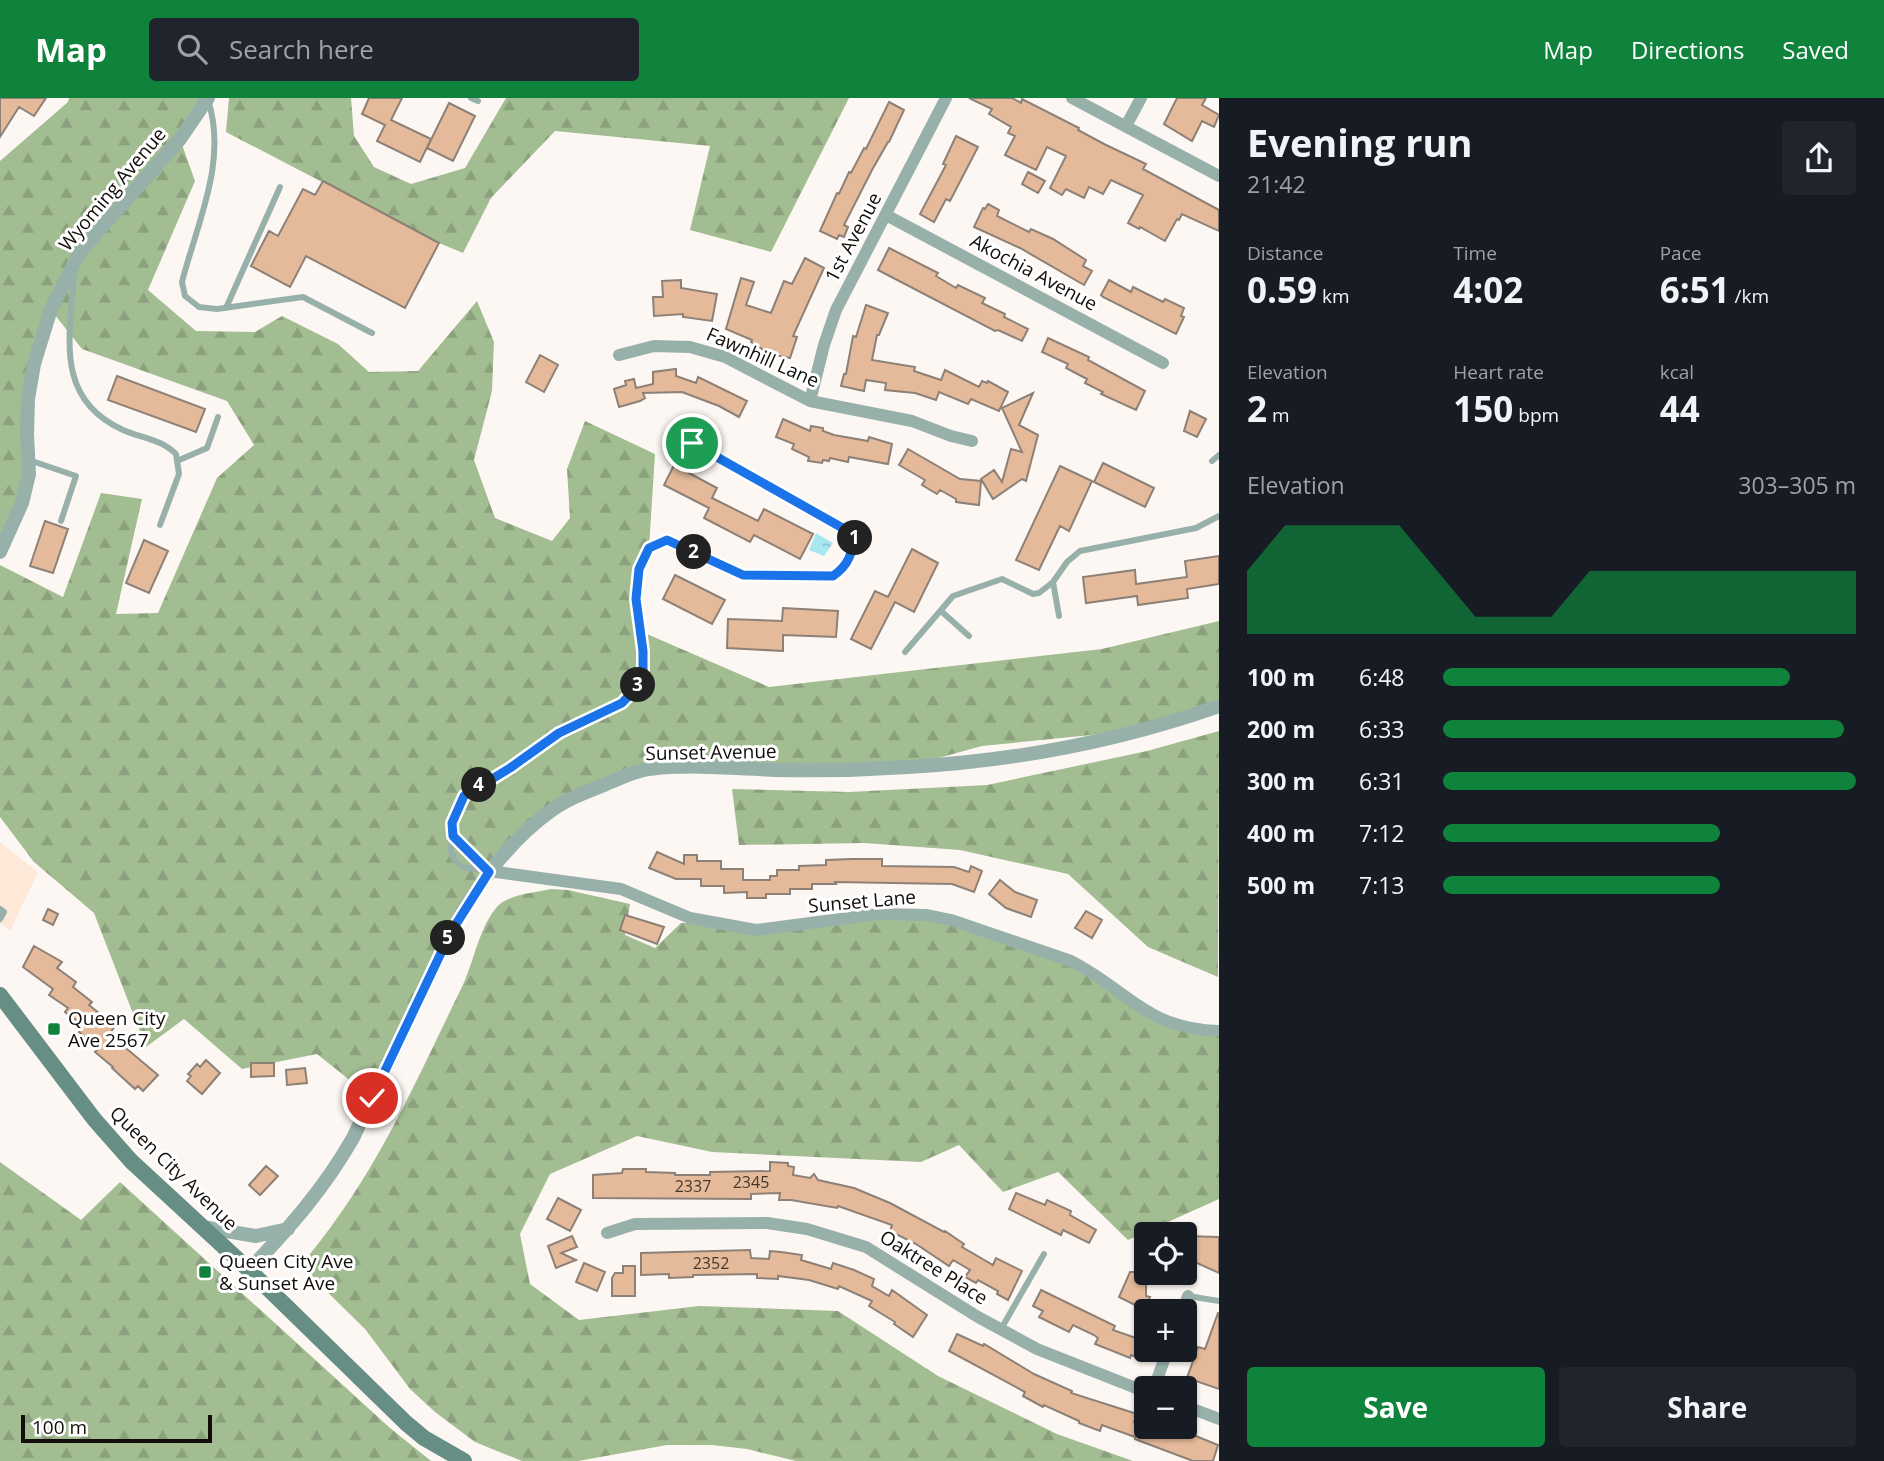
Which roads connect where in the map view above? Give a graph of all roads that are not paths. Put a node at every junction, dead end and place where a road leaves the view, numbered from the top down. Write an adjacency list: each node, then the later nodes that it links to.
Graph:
1 (208, 98): 9 (street, Wyoming Avenue); 10 (lane)
2 (946, 98): 8 (street, 1st Avenue)
3 (1072, 98): 5 (street)
4 (1141, 98): 5 (street)
5 (1126, 126): 6 (street)
6 (1219, 176)
7 (280, 187): 10 (lane)
8 (886, 215): 13 (street, Akochia Avenue); 14 (street, 1st Avenue)
9 (74, 262): 19 (street, Wyoming Avenue); 20 (lane)
10 (226, 308): 11 (lane)
11 (372, 333)
12 (619, 355): 14 (street, Fawnhill Lane)
13 (1163, 363)
14 (810, 401): 16 (street, Fawnhill Lane)
15 (218, 417): 20 (lane)
16 (972, 441)
17 (692, 443): 32 (lane)
18 (1219, 455): 21 (lane)
19 (29, 460): 23 (lane); 25 (street, Wyoming Avenue)
20 (177, 461): 24 (lane)
21 (1212, 461)
22 (1219, 516): 26 (lane)
23 (61, 521)
24 (160, 525)
25 (0, 552)
26 (1053, 582): 27 (lane); 28 (lane)
27 (941, 611): 29 (lane); 30 (lane)
28 (1059, 616)
29 (969, 636)
30 (905, 652)
31 (1219, 706): 33 (street, Sunset Avenue)
32 (453, 836): 33 (lane); 33 (lane)
33 (489, 872): 37 (street, Sunset Lane); 39 (street, Sunset Avenue)
34 (0, 909): 35 (lane)
35 (0, 919)
36 (0, 995): 38 (main road, Queen City Avenue)
37 (1219, 1031)
38 (203, 1227): 39 (street); 42 (main road, Queen City Avenue)
39 (290, 1228): 42 (street, Sunset Avenue)
40 (607, 1233): 46 (street, Oaktree Place)
41 (1044, 1254): 46 (lane)
42 (249, 1270): 50 (main road, Queen City Avenue)
43 (1188, 1296): 44 (street); 45 (lane)
44 (1187, 1299)
45 (1219, 1301)
46 (1001, 1329): 47 (street, Oaktree Place)
47 (1134, 1387)
48 (1197, 1411): 49 (street)
49 (1219, 1419)
50 (464, 1461)

